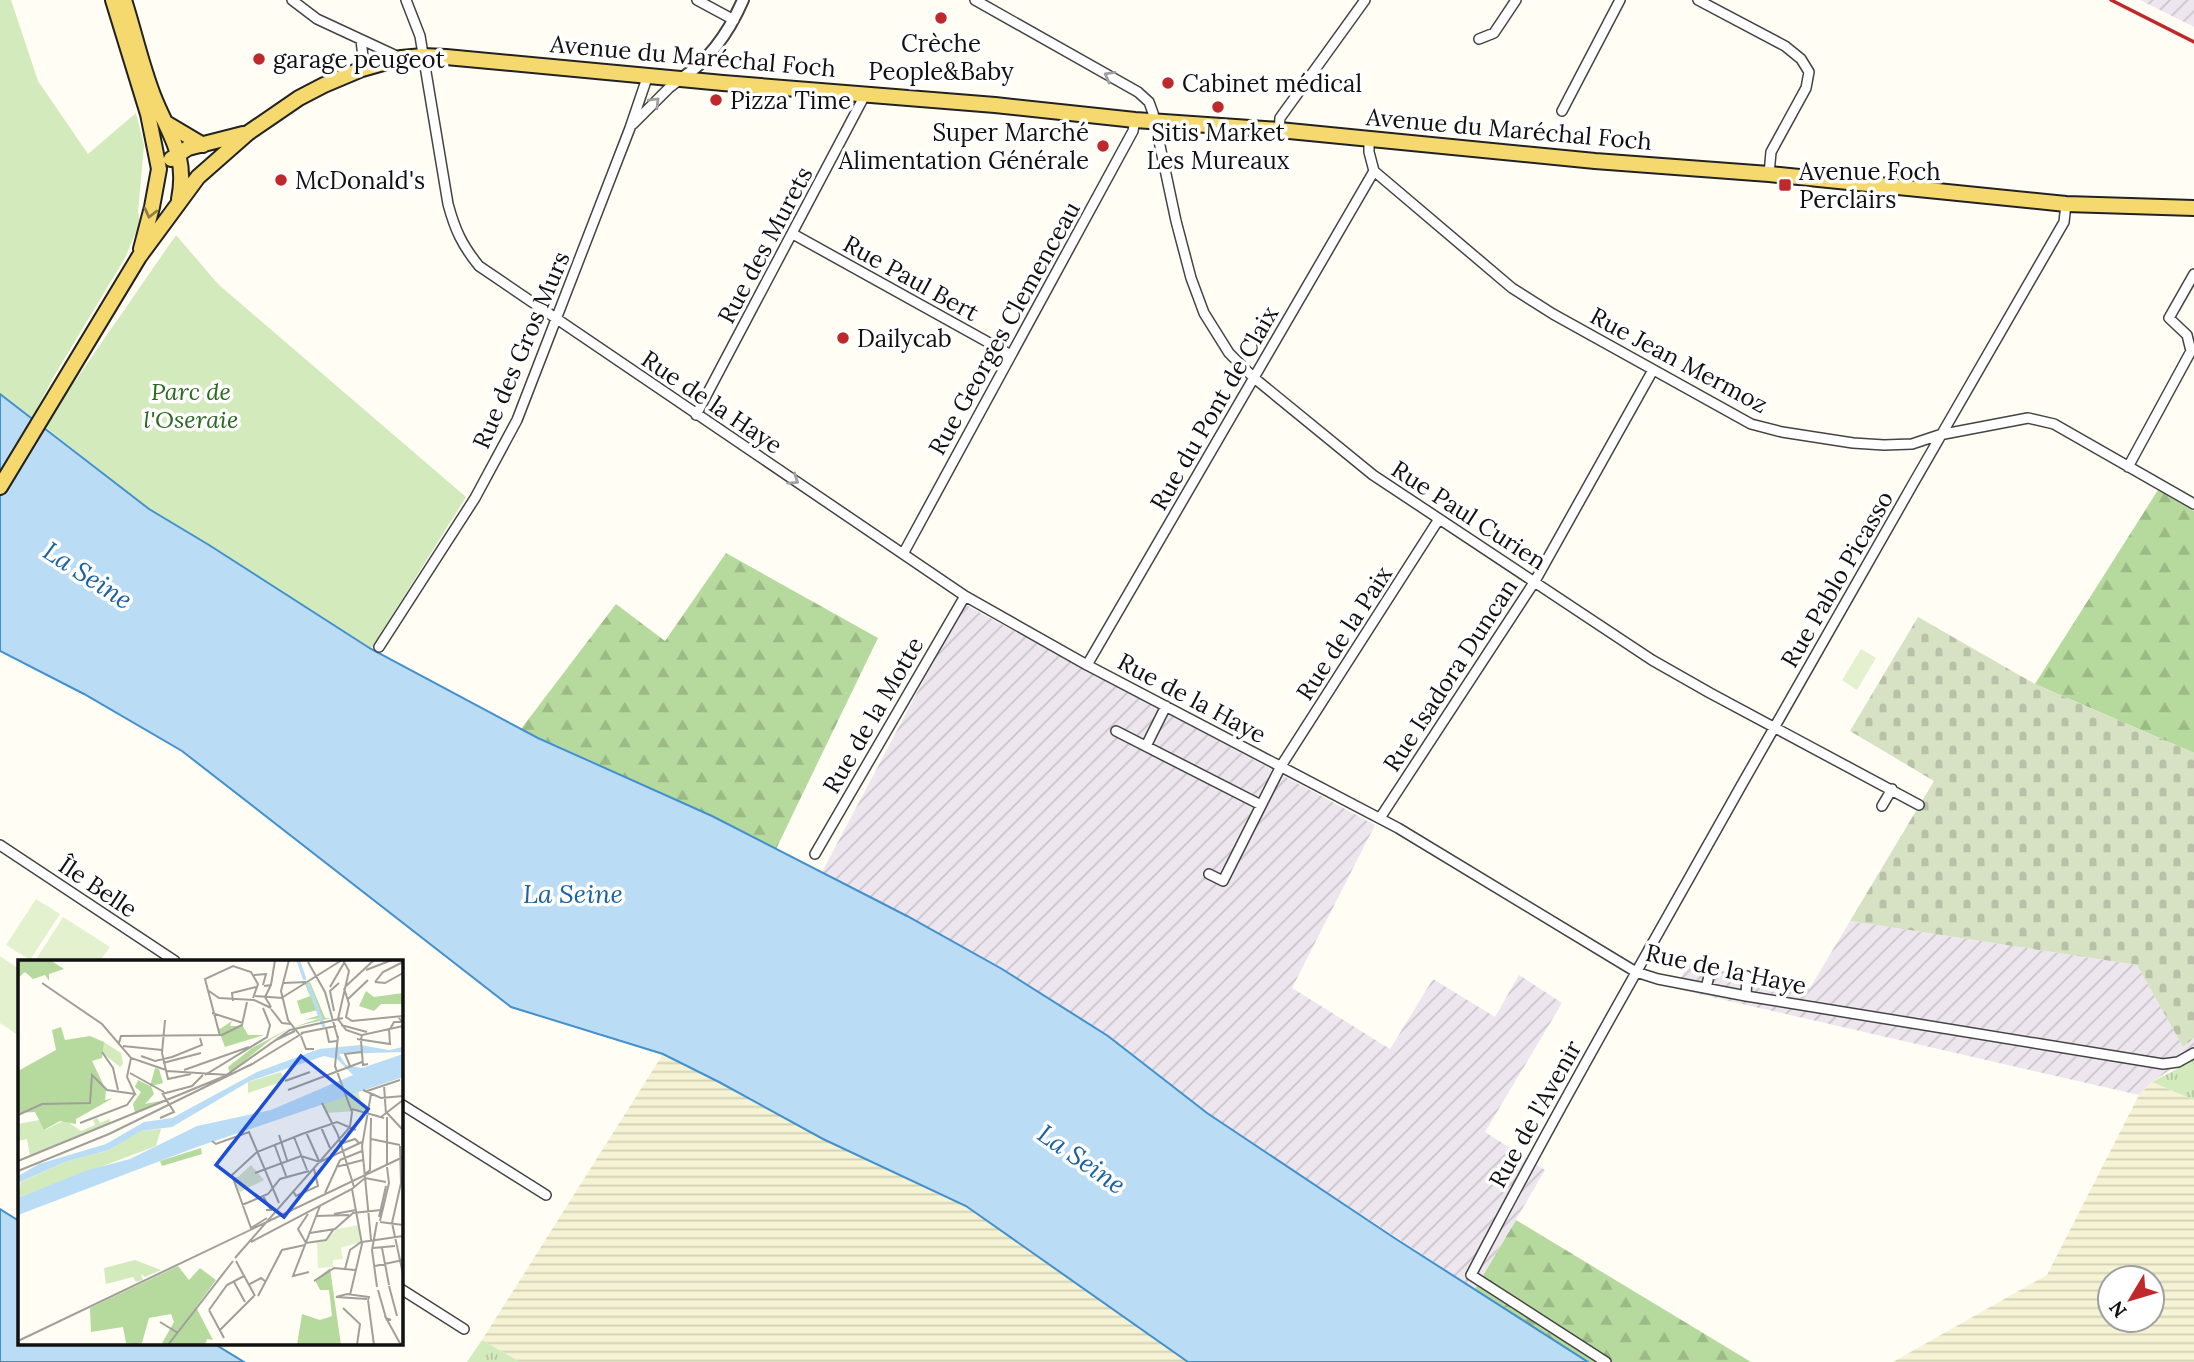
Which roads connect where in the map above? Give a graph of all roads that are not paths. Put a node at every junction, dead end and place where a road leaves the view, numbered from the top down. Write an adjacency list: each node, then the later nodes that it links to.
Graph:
1 (113, 0): 32 (main road)
2 (124, 0): 25 (main road)
3 (292, 0): 15 (street)
4 (419, 0): 12 (street)
5 (697, 0): 13 (street)
6 (743, 0): 13 (street)
7 (975, 0): 24 (street, Rue Paul Curien, one-way to 7)
8 (1365, 0): 27 (street)
9 (1516, 0): 14 (street)
10 (1620, 0): 22 (street)
11 (1698, 0): 34 (street)
12 (408, 4): 16 (street, Rue de la Haye)
13 (734, 20): 20 (street)
14 (1479, 39)
15 (361, 40): 17 (street); 18 (street)
16 (423, 56): 17 (main road, Avenue du Maréchal Foch); 19 (main road, Avenue du Maréchal Foch); 41 (street, Rue de la Haye)
17 (401, 58): 18 (main road, Avenue du Maréchal Foch)
18 (362, 69): 28 (main road, Avenue du Maréchal Foch)
19 (648, 75): 20 (main road, Avenue du Maréchal Foch); 26 (street, Rue des Gros Murs)
20 (682, 78): 21 (main road, Avenue du Maréchal Foch); 26 (street, Rue des Gros Murs, one-way to 20)
21 (866, 93): 23 (main road, Avenue du Maréchal Foch); 38 (street, Rue des Murets)
22 (1562, 111)
23 (1135, 120): 24 (main road, Avenue du Maréchal Foch); 42 (street, Rue Georges Clemenceau)
24 (1155, 121): 27 (main road, Avenue du Maréchal Foch); 44 (street, Rue Paul Curien)
25 (166, 123): 30 (main road); 31 (main road)
26 (629, 128): 41 (street, Rue des Gros Murs)
27 (1279, 130): 29 (main road, Avenue du Maréchal Foch)
28 (248, 133): 30 (main road); 35 (main road)
29 (1369, 139): 33 (street); 34 (main road, Avenue du Maréchal Foch)
30 (203, 145): 31 (main road)
31 (178, 153): 32 (main road); 35 (main road)
32 (159, 169): 35 (main road); 39 (main road, one-way to 39)
33 (1374, 171): 43 (street, Rue Jean Mermoz); 44 (street, Rue du Pont de Claix)
34 (1769, 174): 36 (main road, Avenue du Maréchal Foch)
35 (190, 177): 39 (main road)
36 (2066, 204): 37 (main road, Avenue du Maréchal Foch); 46 (street, Rue Pablo Picasso)
37 (2194, 208)
38 (793, 233): 42 (street, Rue Paul Bert); 45 (street, Rue des Murets)
39 (139, 257): 48 (main road)
40 (2194, 274): 47 (street)
41 (557, 320): 45 (street, Rue de la Haye); 54 (street, Rue des Gros Murs)
42 (1011, 355): 51 (street, Rue Georges Clemenceau)
43 (1653, 370): 46 (street, Rue Jean Mermoz); 52 (street, Rue Isadora Duncan)
44 (1253, 377): 50 (street, Rue Paul Curien); 55 (street, Rue du Pont de Claix)
45 (696, 415): 51 (street, Rue de la Haye, one-way to 51)
46 (1939, 435): 47 (street, Rue Jean Mermoz); 57 (street, Rue Pablo Picasso)
47 (2128, 467): 49 (street, Rue Jean Mermoz)
48 (0, 487)
49 (2194, 505)
50 (1439, 519): 52 (street, Rue Paul Curien); 60 (street, Rue de la Paix)
51 (903, 554): 53 (street, Rue de la Haye)
52 (1535, 580): 57 (street, Rue Paul Curien); 65 (street, Rue Isadora Duncan)
53 (965, 596): 55 (street, Rue de la Haye); 67 (street, Rue de la Motte)
54 (379, 647)
55 (1087, 665): 56 (street, Rue de la Haye)
56 (1166, 706): 59 (street); 60 (street, Rue de la Haye)
57 (1774, 728): 61 (street, Rue Paul Curien); 71 (street, Rue Pablo Picasso)
58 (1116, 731): 59 (street)
59 (1146, 746): 63 (street)
60 (1281, 766): 63 (street, Rue de la Paix); 65 (street, Rue de la Haye)
61 (1892, 789): 62 (street, Rue Paul Curien); 64 (street)
62 (1919, 804)
63 (1261, 805): 68 (street, Rue de la Paix)
64 (1882, 806)
65 (1380, 818): 71 (street, Rue de la Haye)
66 (0, 845): 69 (street, Île Belle)
67 (815, 854)
68 (1209, 874)
69 (173, 960)
70 (1711, 968): 73 (street)
71 (1636, 972): 73 (street, Rue de la Haye); 80 (street, Rue de l'Avenir)
72 (1747, 976): 74 (street)
73 (1706, 988): 74 (street, Rue de la Haye)
74 (1746, 996): 75 (street, Rue de la Haye)
75 (2194, 1053)
76 (402, 1105): 77 (street)
77 (546, 1195)
78 (402, 1290): 79 (street)
79 (464, 1329)
80 (1606, 1362)

